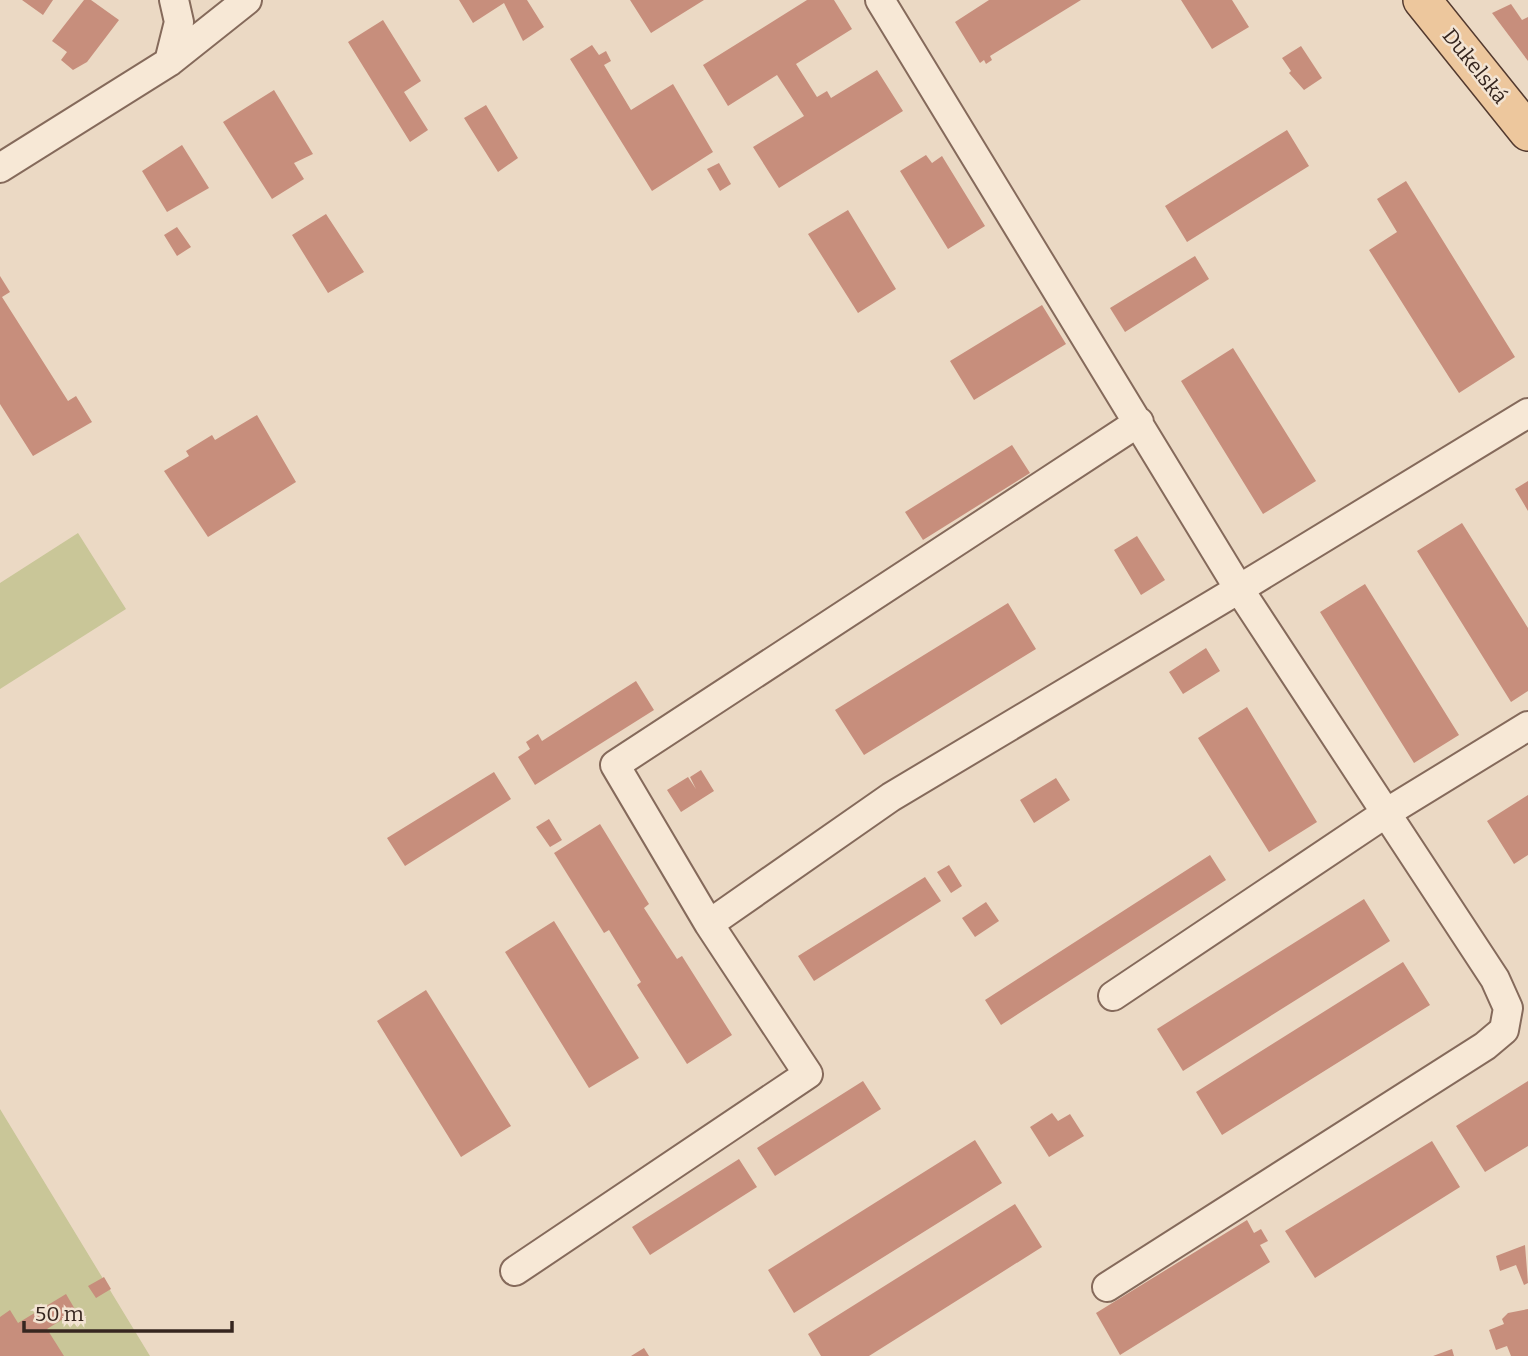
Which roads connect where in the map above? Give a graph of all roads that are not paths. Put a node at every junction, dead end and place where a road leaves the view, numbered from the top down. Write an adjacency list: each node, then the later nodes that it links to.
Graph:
1 (174, 0): 5 (street)
2 (247, 0): 5 (street)
3 (880, 0): 9 (street)
4 (1422, 0): 6 (main road, Dukelská)
5 (169, 62): 7 (street)
6 (1528, 132)
7 (0, 168)
8 (1528, 413): 10 (street)
9 (1139, 422): 10 (street); 13 (street)
10 (1239, 589): 12 (street); 13 (street)
11 (1528, 726): 12 (street)
12 (1386, 813): 14 (street); 15 (street)
13 (709, 924): 17 (street)
14 (1502, 995): 16 (street); 18 (street)
15 (1113, 996)
16 (1528, 1004)
17 (514, 1271)
18 (1107, 1287)

